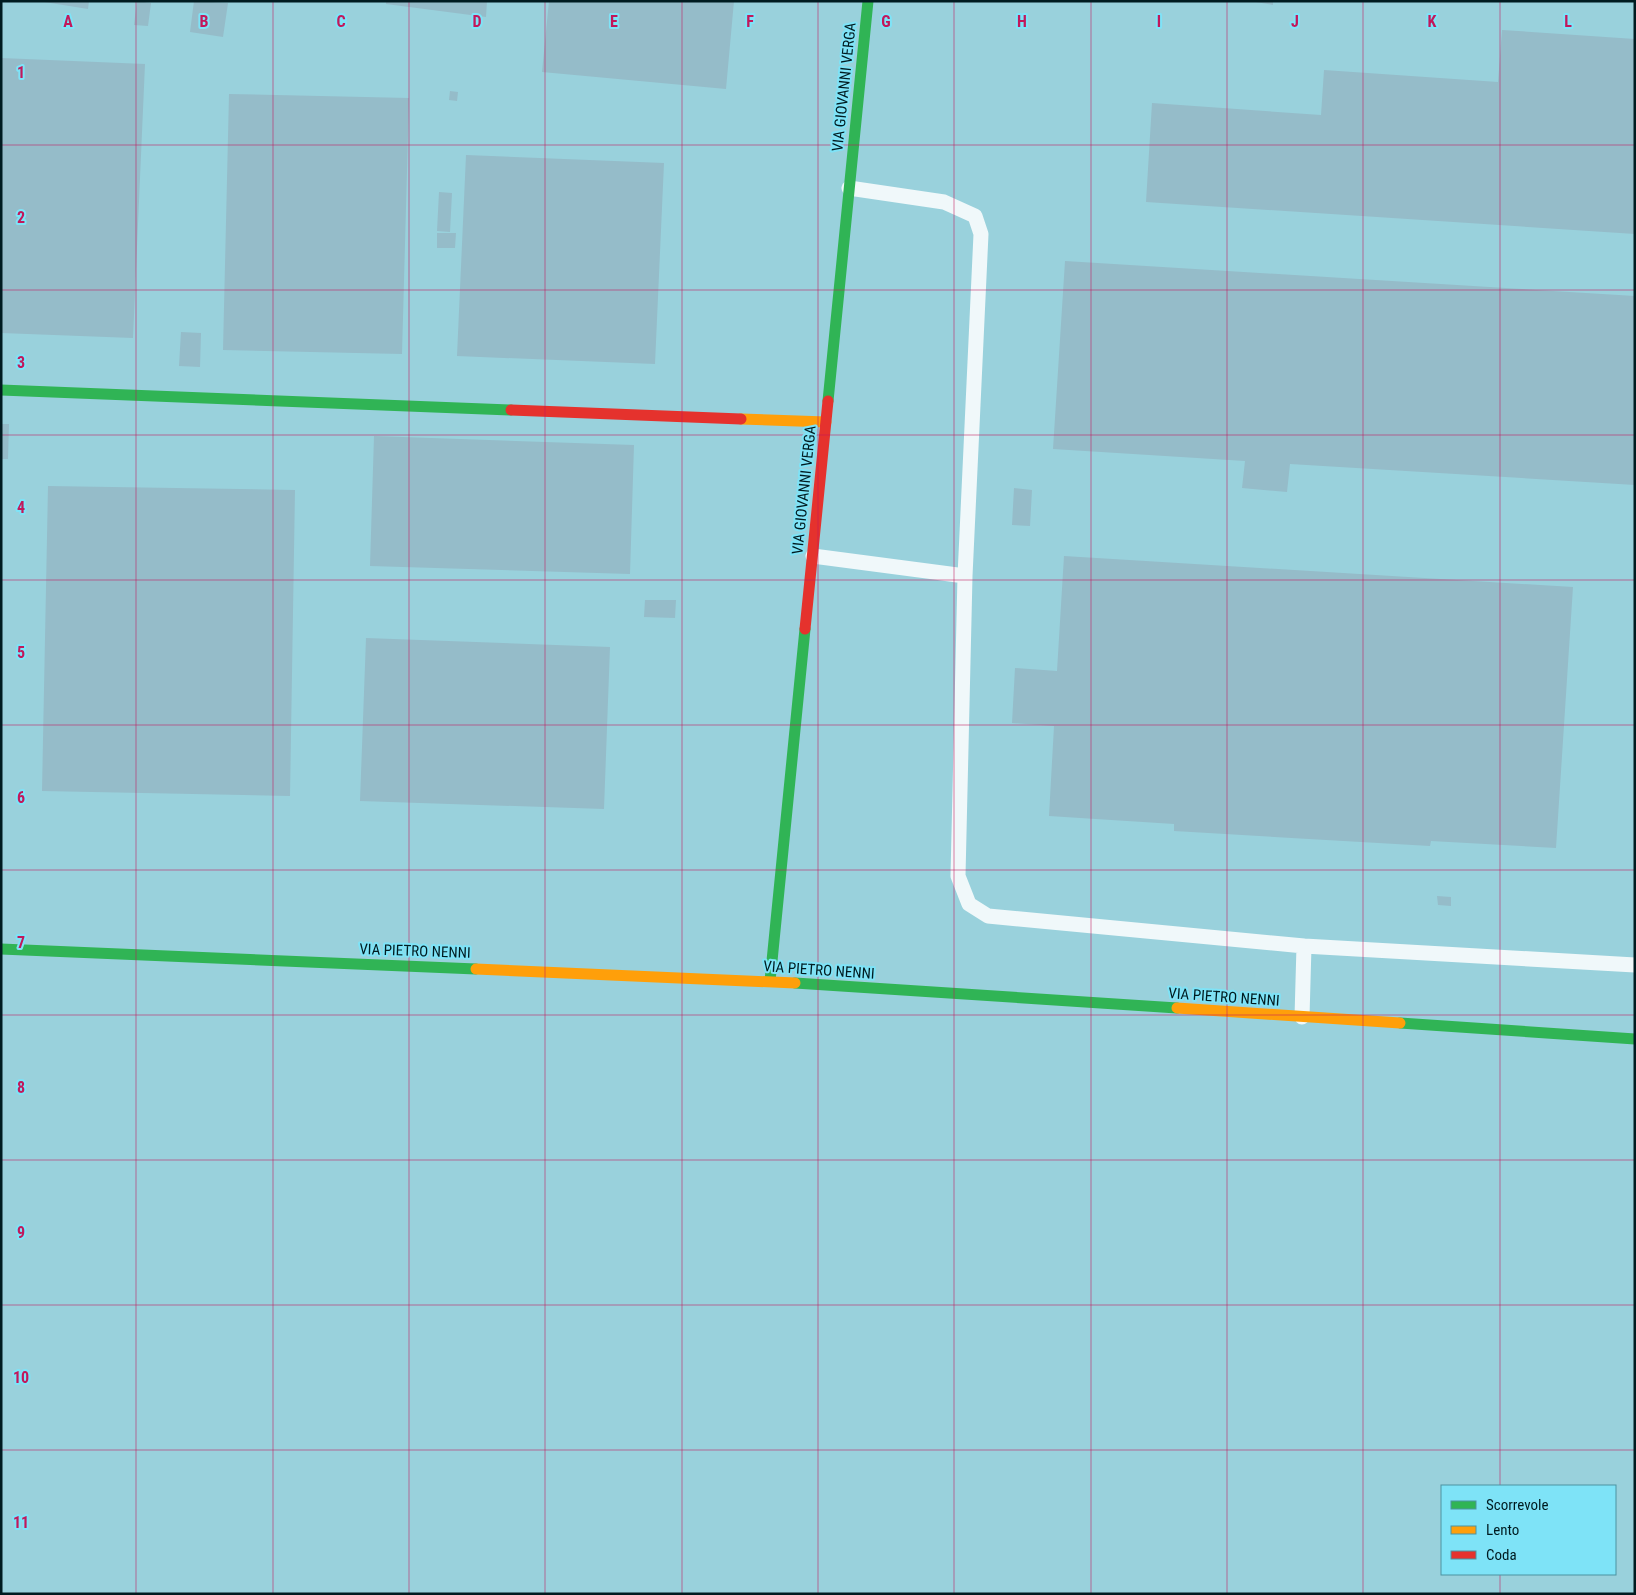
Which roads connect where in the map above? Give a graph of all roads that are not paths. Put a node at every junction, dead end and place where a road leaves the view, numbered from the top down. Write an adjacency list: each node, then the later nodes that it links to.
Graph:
1 (868, 1): 2 (street, VIA GIOVANNI VERGA)
2 (850, 188): 4 (street, VIA GIOVANNI VERGA); 6 (lane)
3 (1, 390): 4 (street)
4 (826, 422): 5 (street, VIA GIOVANNI VERGA)
5 (813, 556): 6 (lane); 10 (street, VIA GIOVANNI VERGA)
6 (965, 576): 7 (lane)
7 (1304, 946): 9 (lane); 11 (lane)
8 (1, 949): 10 (street, VIA PIETRO NENNI)
9 (1635, 965)
10 (770, 982): 11 (street, VIA PIETRO NENNI)
11 (1302, 1017): 12 (street, VIA PIETRO NENNI)
12 (1635, 1039)

